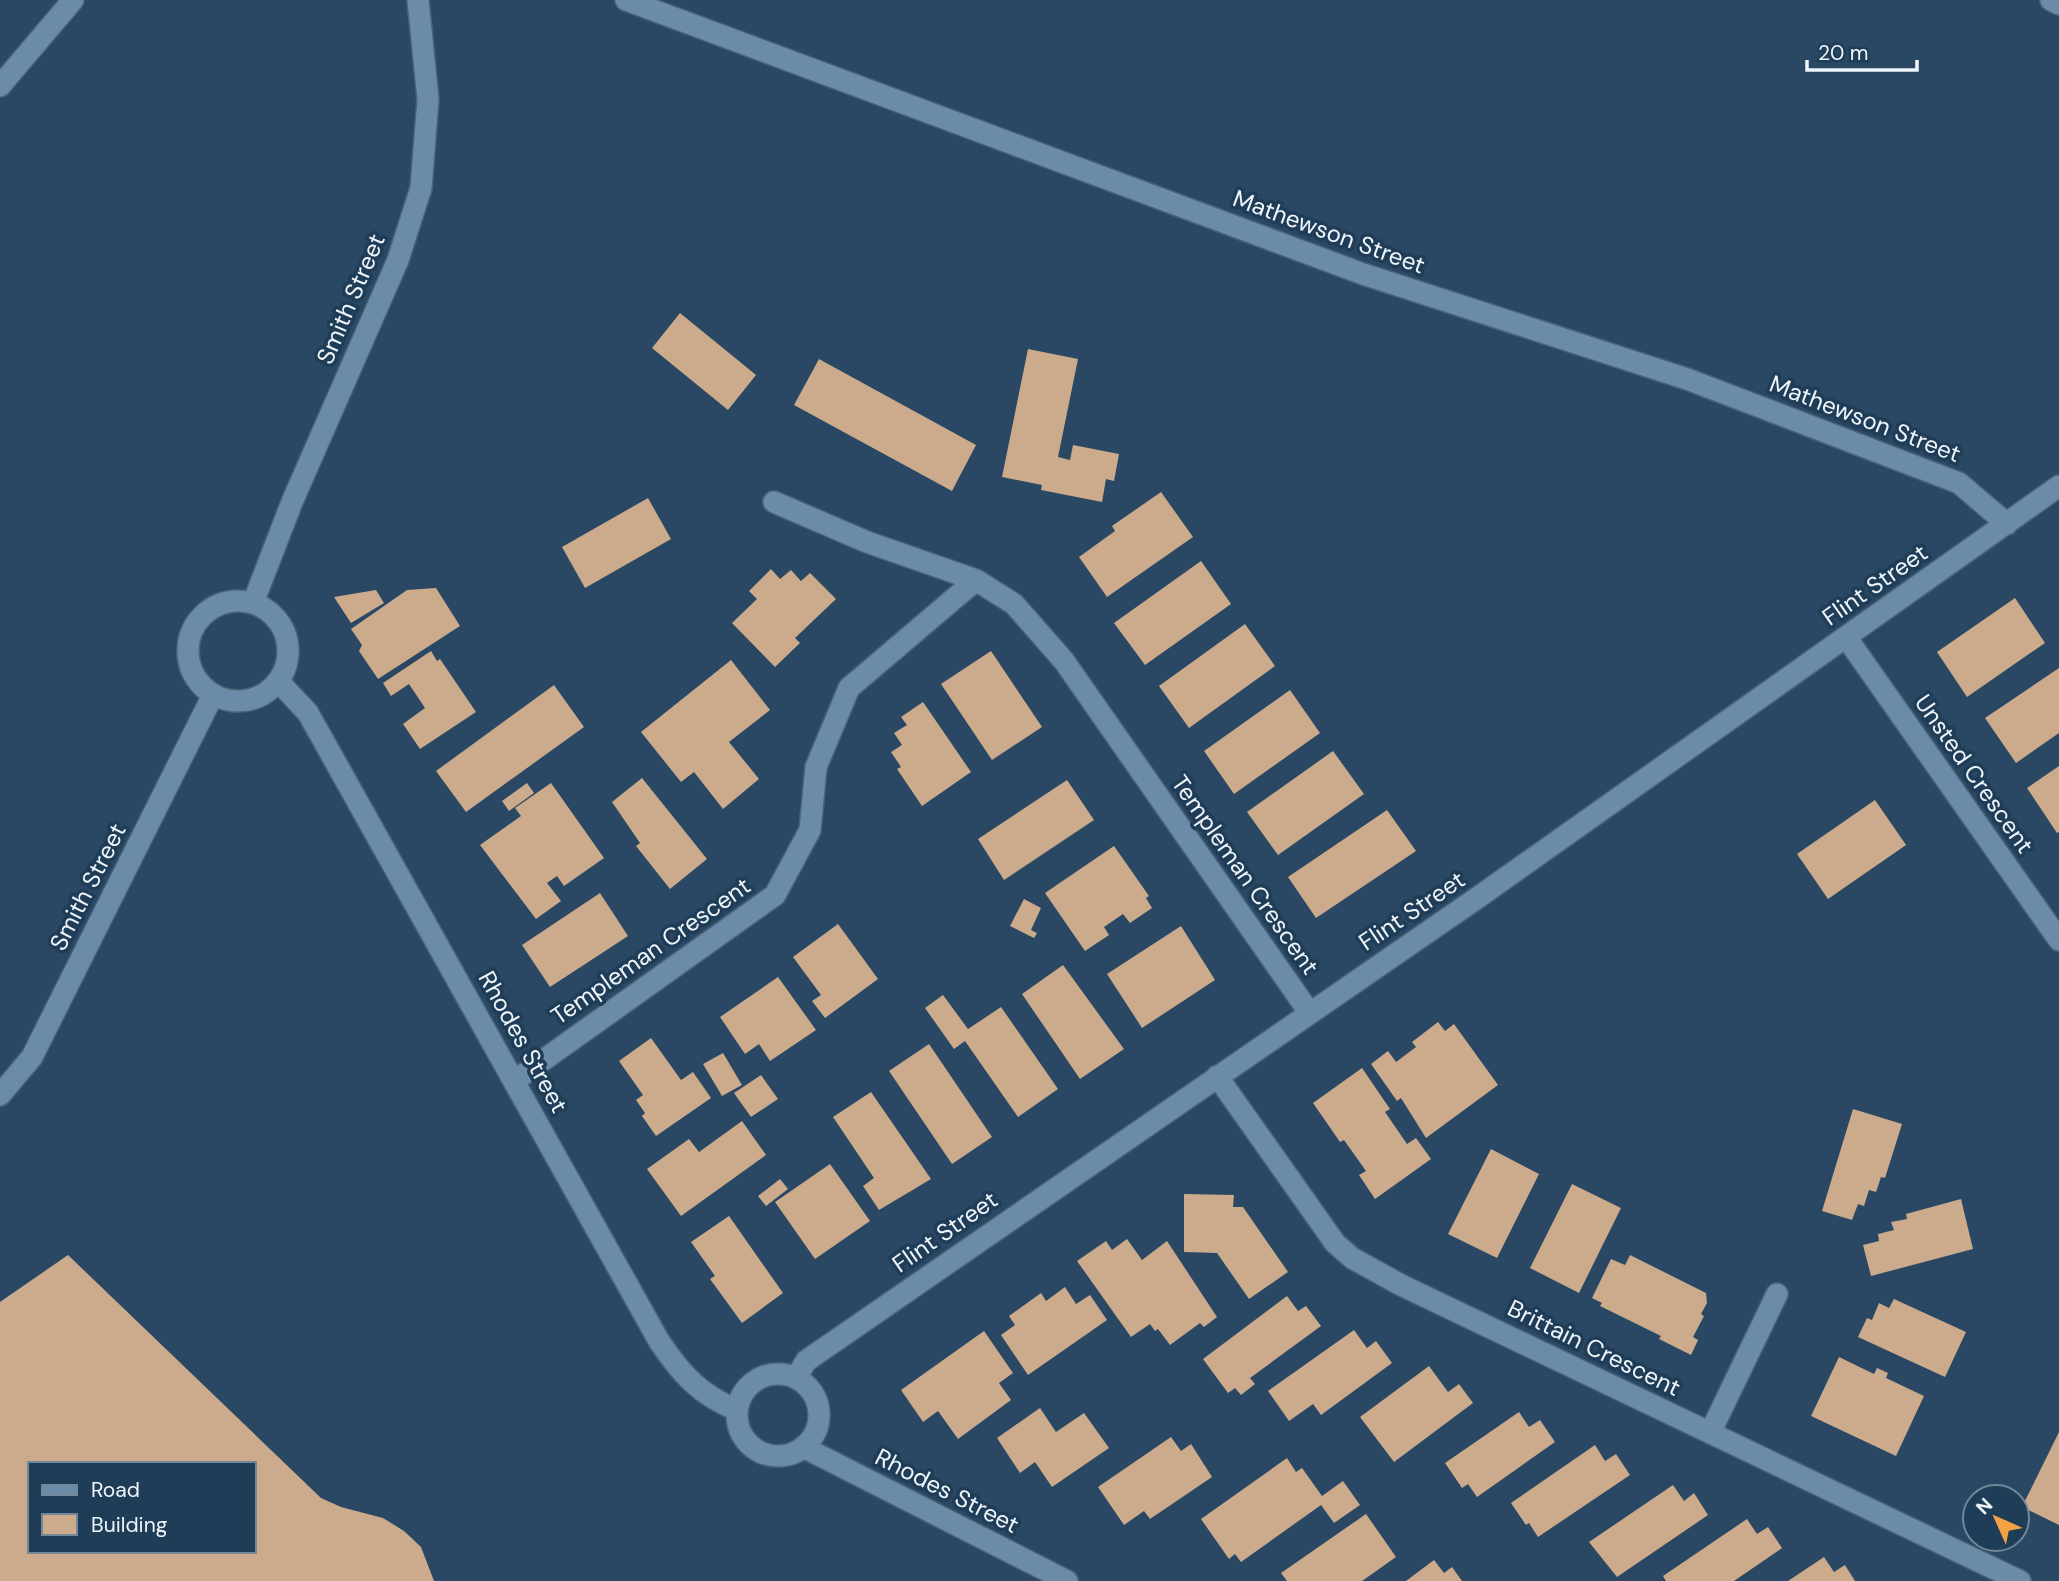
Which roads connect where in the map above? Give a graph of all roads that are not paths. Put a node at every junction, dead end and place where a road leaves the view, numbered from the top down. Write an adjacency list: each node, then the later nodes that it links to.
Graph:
1 (73, 0): 6 (street)
2 (418, 0): 11 (street, Smith Street)
3 (626, 0): 9 (street, Mathewson Street)
4 (2051, 0): 5 (street)
5 (2059, 4)
6 (0, 86)
7 (2059, 486): 9 (street, Flint Street)
8 (774, 502): 10 (street, Templeman Crescent)
9 (2007, 524): 12 (street, Flint Street)
10 (976, 580): 16 (street, Templeman Crescent); 18 (street, Templeman Crescent)
11 (253, 603): 13 (street); 14 (street)
12 (1846, 637): 15 (street, Unsted Crescent); 16 (street, Flint Street)
13 (279, 682): 14 (street); 18 (street, Rhodes Street)
14 (213, 695): 19 (street, Smith Street)
15 (2059, 940)
16 (1309, 1012): 17 (street, Flint Street)
17 (1217, 1076): 21 (street, Flint Street); 23 (street, Brittain Crescent)
18 (514, 1081): 22 (street, Rhodes Street)
19 (0, 1095)
20 (1777, 1294): 23 (street)
21 (796, 1378): 22 (street); 24 (street)
22 (737, 1410): 24 (street)
23 (1710, 1433): 26 (street, Brittain Crescent)
24 (803, 1447): 25 (street, Rhodes Street)
25 (1067, 1581)
26 (2020, 1581)

